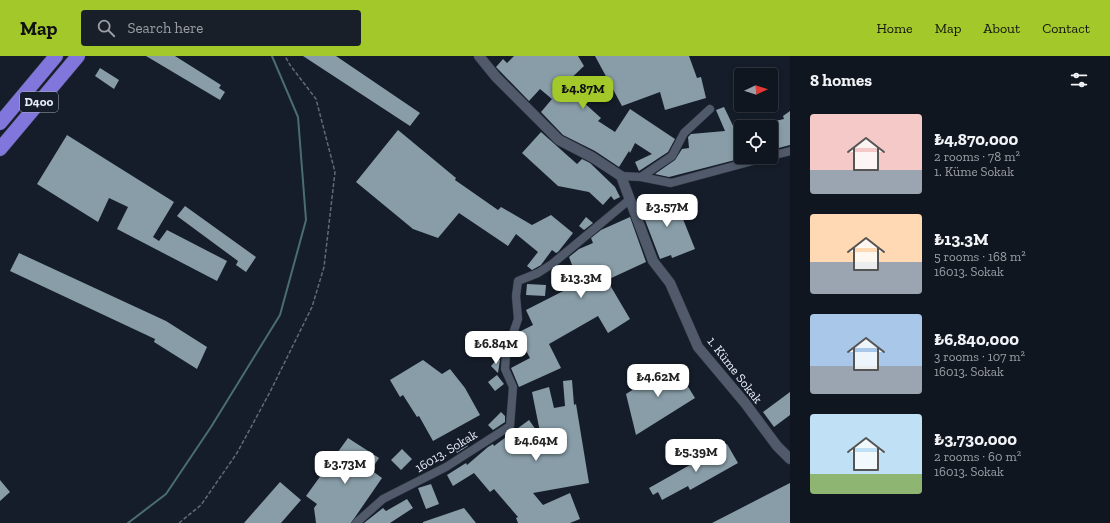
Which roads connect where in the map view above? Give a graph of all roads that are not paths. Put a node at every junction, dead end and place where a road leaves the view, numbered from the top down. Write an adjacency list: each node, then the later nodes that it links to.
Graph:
1 (56, 56): 5 (highway, D400)
2 (78, 56): 6 (highway, D400)
3 (479, 56): 10 (street)
4 (710, 108): 11 (street)
5 (0, 123)
6 (0, 148)
7 (790, 151): 8 (street)
8 (778, 154)
9 (741, 164): 11 (street)
10 (621, 176): 11 (street); 12 (street, 1. Küme Sokak)
11 (641, 177)
12 (629, 200): 13 (street, 1. Küme Sokak); 14 (street, 16013. Sokak)
13 (790, 459)
14 (356, 523)

